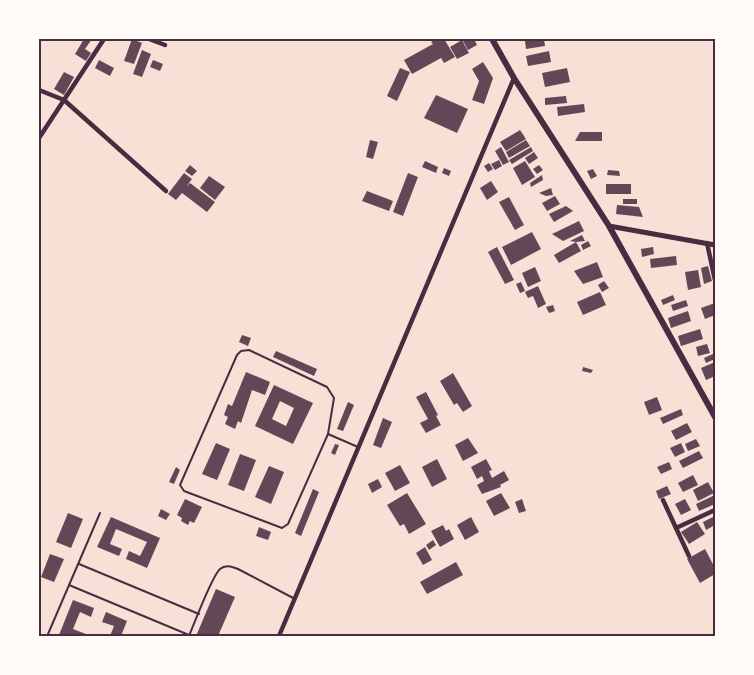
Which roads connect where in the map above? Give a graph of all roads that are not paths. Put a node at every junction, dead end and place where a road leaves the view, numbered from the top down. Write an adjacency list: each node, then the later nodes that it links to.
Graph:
1 (104, 39): 7 (street)
2 (149, 39): 4 (street)
3 (492, 39): 5 (main road)
4 (166, 45)
5 (514, 78): 10 (main road); 16 (street)
6 (39, 90): 7 (street)
7 (64, 100): 8 (street); 9 (street)
8 (39, 138)
9 (166, 191)
10 (609, 226): 11 (street); 14 (main road)
11 (708, 244): 12 (street); 13 (street)
12 (715, 245)
13 (715, 280)
14 (715, 416)
15 (328, 434): 15 (lane); 16 (lane)
16 (359, 447): 24 (street)
17 (662, 500): 20 (street)
18 (715, 510): 20 (street)
19 (100, 513): 22 (lane)
20 (676, 528): 21 (street)
21 (689, 556)
22 (78, 564): 23 (lane); 25 (lane)
23 (69, 585): 26 (lane); 27 (lane)
24 (295, 599): 25 (lane); 28 (street)
25 (199, 614): 27 (lane)
26 (48, 634)
27 (189, 636)
28 (279, 636)

